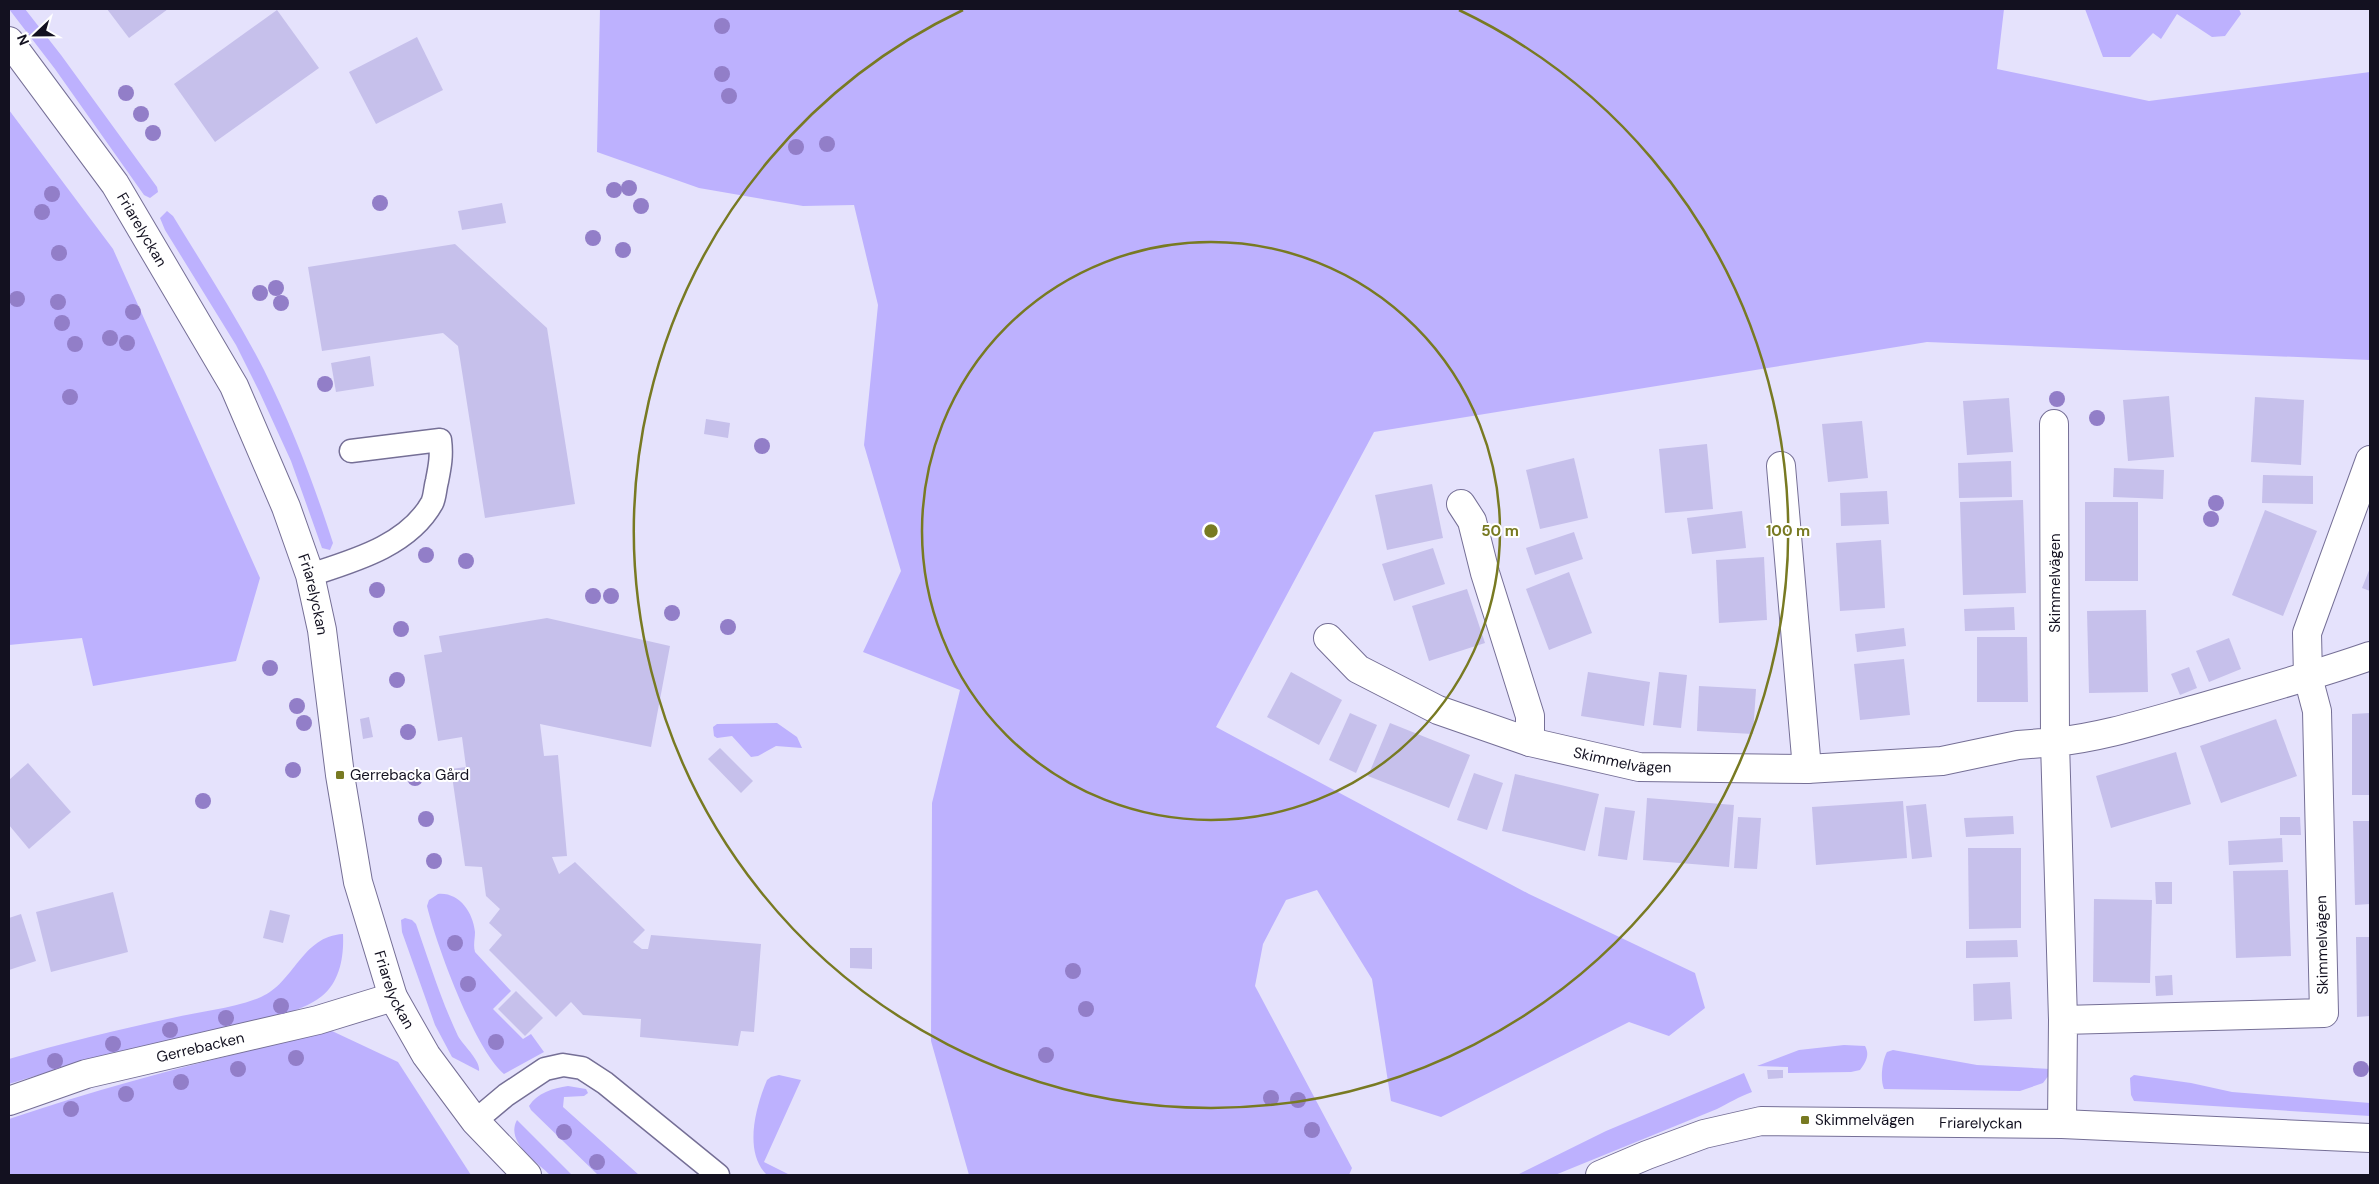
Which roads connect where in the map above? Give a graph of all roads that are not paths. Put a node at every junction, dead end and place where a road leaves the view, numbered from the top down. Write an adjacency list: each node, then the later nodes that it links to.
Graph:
1 (9, 41): 7 (street, Friarelyckan)
2 (2054, 424): 12 (street, Skimmelvägen)
3 (351, 451): 7 (lane)
4 (2370, 460): 10 (street)
5 (1781, 466): 13 (street)
6 (1461, 504): 11 (street)
7 (310, 575): 14 (street, Friarelyckan)
8 (1328, 638): 11 (street, Skimmelvägen)
9 (2370, 656): 10 (street, Skimmelvägen)
10 (2308, 677): 12 (street, Skimmelvägen); 15 (street, Skimmelvägen)
11 (1530, 742): 13 (street, Skimmelvägen)
12 (2055, 742): 13 (street, Skimmelvägen); 15 (street, Skimmelvägen)
13 (1807, 770)
14 (393, 997): 16 (street, Gerrebacken); 17 (street, Friarelyckan)
15 (2063, 1020): 18 (street, Skimmelvägen)
16 (9, 1101)
17 (475, 1121): 20 (street, Friarelyckan); 21 (lane)
18 (2062, 1124): 19 (street, Friarelyckan); 22 (street, Friarelyckan)
19 (2370, 1138)
20 (527, 1175)
21 (718, 1175)
22 (1600, 1175)

